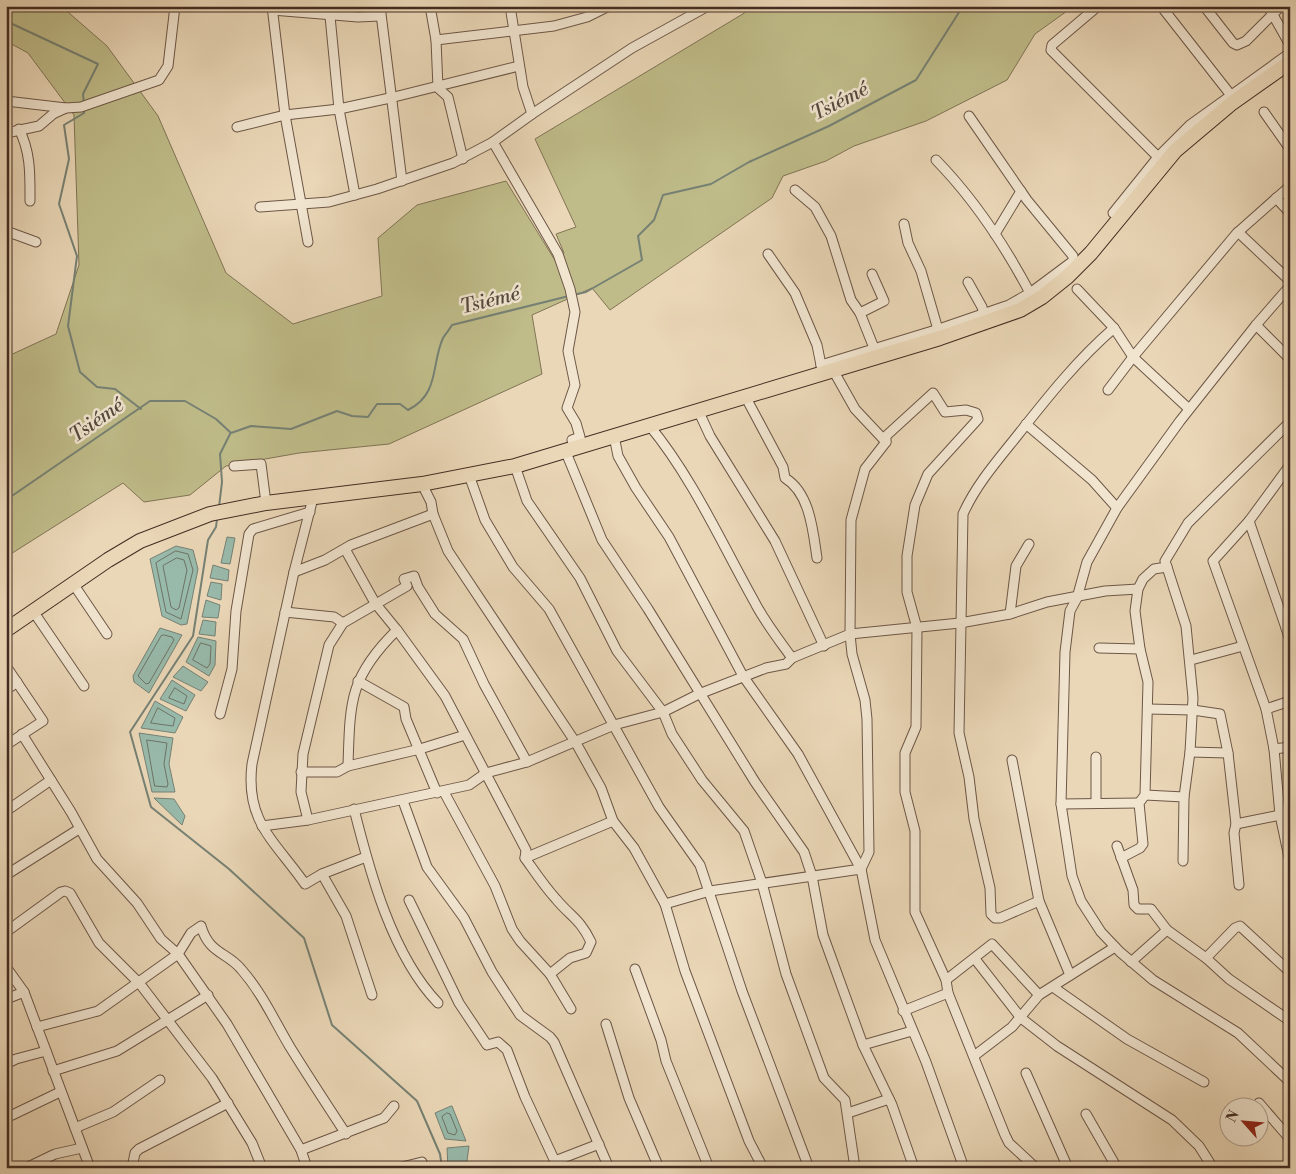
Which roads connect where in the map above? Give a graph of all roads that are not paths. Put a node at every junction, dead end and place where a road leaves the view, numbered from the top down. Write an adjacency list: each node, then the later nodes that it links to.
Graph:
1 (175, 6): 25 (street)
2 (380, 6): 14 (street)
3 (430, 6): 16 (street)
4 (510, 6): 15 (street)
5 (609, 6): 15 (street)
6 (708, 6): 28 (street)
7 (1098, 6): 36 (street)
8 (1161, 6): 22 (street)
9 (1204, 6): 13 (street)
10 (1281, 6): 13 (street)
11 (272, 8): 12 (street); 29 (street)
12 (329, 10): 14 (street); 26 (street)
13 (1271, 10): 17 (street)
14 (380, 16): 23 (street)
15 (515, 31): 16 (street); 20 (street)
16 (436, 40): 21 (street)
17 (1290, 45)
18 (1290, 53): 22 (street)
19 (1290, 62): 64 (main road)
20 (519, 66): 21 (street); 28 (street)
21 (438, 88): 23 (street); 37 (street)
22 (1230, 94): 36 (street)
23 (390, 98): 26 (street); 39 (street)
24 (6, 101): 25 (street)
25 (66, 108): 32 (street)
26 (339, 109): 29 (street); 43 (street)
27 (1264, 112): 35 (street)
28 (532, 114): 34 (street)
29 (285, 115): 31 (street); 46 (street)
30 (969, 116): 42 (street)
31 (237, 127)
32 (19, 129): 33 (street); 45 (street)
33 (6, 133)
34 (493, 142): 37 (street); 81 (street)
35 (1290, 149)
36 (1158, 157): 48 (street)
37 (463, 159): 39 (street)
38 (936, 160): 53 (street)
39 (402, 181): 43 (street)
40 (1290, 186): 44 (street)
41 (796, 190): 63 (street)
42 (1021, 191): 53 (street); 62 (street)
43 (355, 195): 46 (street)
44 (1276, 198): 49 (street); 52 (street)
45 (30, 201)
46 (301, 205): 47 (street); 55 (street)
47 (260, 207)
48 (1113, 213)
49 (1290, 213)
50 (904, 224): 67 (street)
51 (6, 231): 54 (street)
52 (1238, 232): 58 (street); 69 (street)
53 (995, 234): 62 (street)
54 (36, 242)
55 (308, 242)
56 (768, 254): 71 (street)
57 (872, 274): 63 (street)
58 (1290, 281)
59 (968, 282): 64 (street)
60 (1290, 286): 65 (street)
61 (1077, 289): 66 (street)
62 (1030, 293): 64 (street)
63 (860, 313): 68 (street)
64 (985, 319): 67 (main road)
65 (1256, 325): 70 (street); 74 (street)
66 (1114, 328): 69 (street); 77 (street)
67 (939, 334): 68 (street); 71 (main road)
68 (874, 348): 71 (street)
69 (1133, 356): 72 (street); 74 (street)
70 (1290, 359)
71 (825, 369): 73 (main road); 80 (street)
72 (1108, 390)
73 (745, 396): 75 (main road); 95 (street)
74 (1189, 409): 89 (street)
75 (698, 410): 78 (main road); 114 (street)
76 (1290, 422): 96 (street)
77 (1026, 424): 89 (street); 106 (street)
78 (649, 425): 79 (main road); 118 (street)
79 (614, 436): 81 (main road); 121 (street)
80 (886, 442): 107 (street); 112 (street)
81 (569, 449): 83 (main road); 126 (street)
82 (234, 466): 88 (street)
83 (515, 466): 85 (main road); 131 (street)
84 (1289, 468): 92 (street)
85 (469, 475): 86 (main road); 133 (street)
86 (422, 484): 87 (main road); 91 (street)
87 (313, 498): 88 (main road); 90 (street)
88 (266, 503): 98 (main road)
89 (1117, 508): 100 (street)
90 (310, 512): 97 (street); 132 (street)
91 (433, 514): 94 (street); 136 (street)
92 (1249, 522): 108 (street); 115 (street)
93 (1029, 544): 104 (street)
94 (345, 549): 97 (street); 101 (street)
95 (817, 558)
96 (1166, 567): 99 (street); 119 (street)
97 (294, 572): 103 (street)
98 (74, 585): 102 (main road); 111 (street)
99 (1138, 589): 100 (street); 117 (street)
100 (1077, 598): 104 (street); 156 (street)
101 (375, 603): 105 (street); 110 (street); 145 (street)
102 (33, 611): 109 (main road); 124 (street)
103 (285, 612): 105 (street); 163 (street)
104 (1010, 614): 106 (street)
105 (343, 623): 147 (street)
106 (960, 623): 107 (street); 179 (street)
107 (917, 628): 112 (street); 193 (street)
108 (1288, 628): 113 (street)
109 (6, 630)
110 (397, 630): 122 (street); 135 (street)
111 (107, 634)
112 (850, 634): 114 (street); 171 (street)
113 (1290, 641)
114 (824, 646): 118 (street)
115 (1243, 646): 119 (street); 129 (street)
116 (1099, 648): 117 (street)
117 (1140, 649): 128 (street)
118 (792, 658): 121 (street)
119 (1191, 660): 130 (street)
120 (6, 666): 123 (street)
121 (743, 676): 126 (street); 171 (street)
122 (358, 681): 139 (street); 146 (street)
123 (17, 682): 125 (street); 134 (street)
124 (84, 686)
125 (6, 690)
126 (699, 694): 131 (street); 174 (street)
127 (1290, 700): 129 (street)
128 (1148, 709): 130 (street); 151 (street)
129 (1266, 709): 140 (street)
130 (1193, 710): 141 (street); 142 (street)
131 (663, 712): 133 (street); 175 (street)
132 (220, 714)
133 (614, 725): 136 (street); 177 (street)
134 (22, 734): 137 (street); 149 (street)
135 (465, 736): 139 (street); 148 (street)
136 (576, 743): 145 (street); 161 (street)
137 (6, 745)
138 (1290, 747): 140 (street)
139 (420, 750): 146 (street); 150 (street)
140 (1274, 750): 159 (street)
141 (1190, 752): 142 (street); 152 (street)
142 (1228, 753): 162 (street)
143 (1096, 757): 154 (street)
144 (1012, 760): 179 (street)
145 (527, 762): 148 (street)
146 (348, 766): 147 (street)
147 (301, 772): 160 (street)
148 (486, 773): 150 (street); 167 (street)
149 (51, 780): 158 (street); 164 (street)
150 (440, 793): 153 (street); 191 (street)
151 (1145, 795): 152 (street); 155 (street)
152 (1184, 797): 170 (street)
153 (403, 801): 157 (street); 231 (street)
154 (1096, 803): 155 (street); 156 (street)
155 (1139, 803): 168 (street)
156 (1061, 804): 183 (street)
157 (354, 809): 160 (street); 166 (street)
158 (6, 812)
159 (1280, 815): 162 (street); 169 (street)
160 (308, 820): 163 (street)
161 (613, 821): 167 (street); 180 (street)
162 (1236, 824): 176 (street)
163 (262, 826): 172 (street)
164 (79, 829): 173 (street); 184 (street)
165 (1116, 846): 168 (street)
166 (366, 857): 172 (street); 202 (street)
167 (525, 858): 191 (street)
168 (1121, 858): 181 (street)
169 (1289, 859)
170 (1183, 861)
171 (861, 869): 174 (street); 204 (street)
172 (322, 874): 199 (street)
173 (6, 875)
174 (812, 876): 175 (street); 211 (street)
175 (762, 883): 177 (street); 224 (street)
176 (1240, 885)
177 (710, 891): 180 (street); 246 (street)
178 (409, 900): 235 (street)
179 (1039, 901): 192 (street)
180 (665, 904): 245 (street)
181 (1167, 930): 185 (street); 187 (street)
182 (6, 932): 194 (street)
183 (1115, 947): 187 (street); 192 (street)
184 (178, 954): 194 (street); 198 (street); 229 (street)
185 (1206, 958): 190 (street); 207 (street)
186 (975, 959): 193 (street); 200 (street); 206 (street)
187 (1131, 962): 219 (street)
188 (6, 967): 196 (street)
189 (635, 969): 244 (street)
190 (1290, 972)
191 (550, 974): 203 (street)
192 (1070, 975): 195 (street)
193 (946, 980): 197 (street)
194 (140, 984): 205 (street); 209 (street)
195 (1053, 987): 200 (street); 218 (street)
196 (24, 992): 201 (street); 209 (street)
197 (948, 993): 204 (street); 213 (street)
198 (208, 995): 205 (street); 233 (street)
199 (372, 995)
200 (1039, 995): 206 (street)
201 (6, 1000)
202 (438, 1003)
203 (571, 1009)
204 (904, 1011): 210 (street)
205 (168, 1018): 215 (street); 222 (street)
206 (1021, 1018): 213 (street); 253 (street)
207 (1290, 1021)
208 (606, 1024): 243 (street)
209 (37, 1027): 212 (street)
210 (912, 1031): 211 (street); 249 (street)
211 (863, 1045): 221 (street)
212 (46, 1051): 214 (street); 215 (street)
213 (974, 1056): 250 (street)
214 (6, 1064)
215 (53, 1070): 220 (street)
216 (1026, 1073): 251 (street)
217 (160, 1080): 228 (street)
218 (1204, 1082)
219 (1290, 1082)
220 (60, 1092): 227 (street); 228 (street)
221 (889, 1100): 224 (street); 248 (street)
222 (228, 1103): 238 (street); 239 (street)
223 (394, 1106): 229 (street)
224 (848, 1113): 247 (street)
225 (1268, 1113): 230 (street)
226 (1086, 1114): 252 (street)
227 (6, 1118)
228 (75, 1128): 232 (street)
229 (346, 1134): 233 (street)
230 (1290, 1139)
231 (599, 1144): 235 (street); 242 (street)
232 (82, 1148): 236 (street); 237 (street)
233 (301, 1150): 240 (street)
234 (422, 1162): 241 (street)
235 (557, 1164)
236 (26, 1168)
237 (90, 1168)
238 (132, 1168)
239 (262, 1168)
240 (307, 1168)
241 (398, 1168)
242 (609, 1168)
243 (659, 1168)
244 (709, 1168)
245 (762, 1168)
246 (810, 1168)
247 (855, 1168)
248 (914, 1168)
249 (964, 1168)
250 (1036, 1168)
251 (1068, 1168)
252 (1117, 1168)
253 (1213, 1168)

